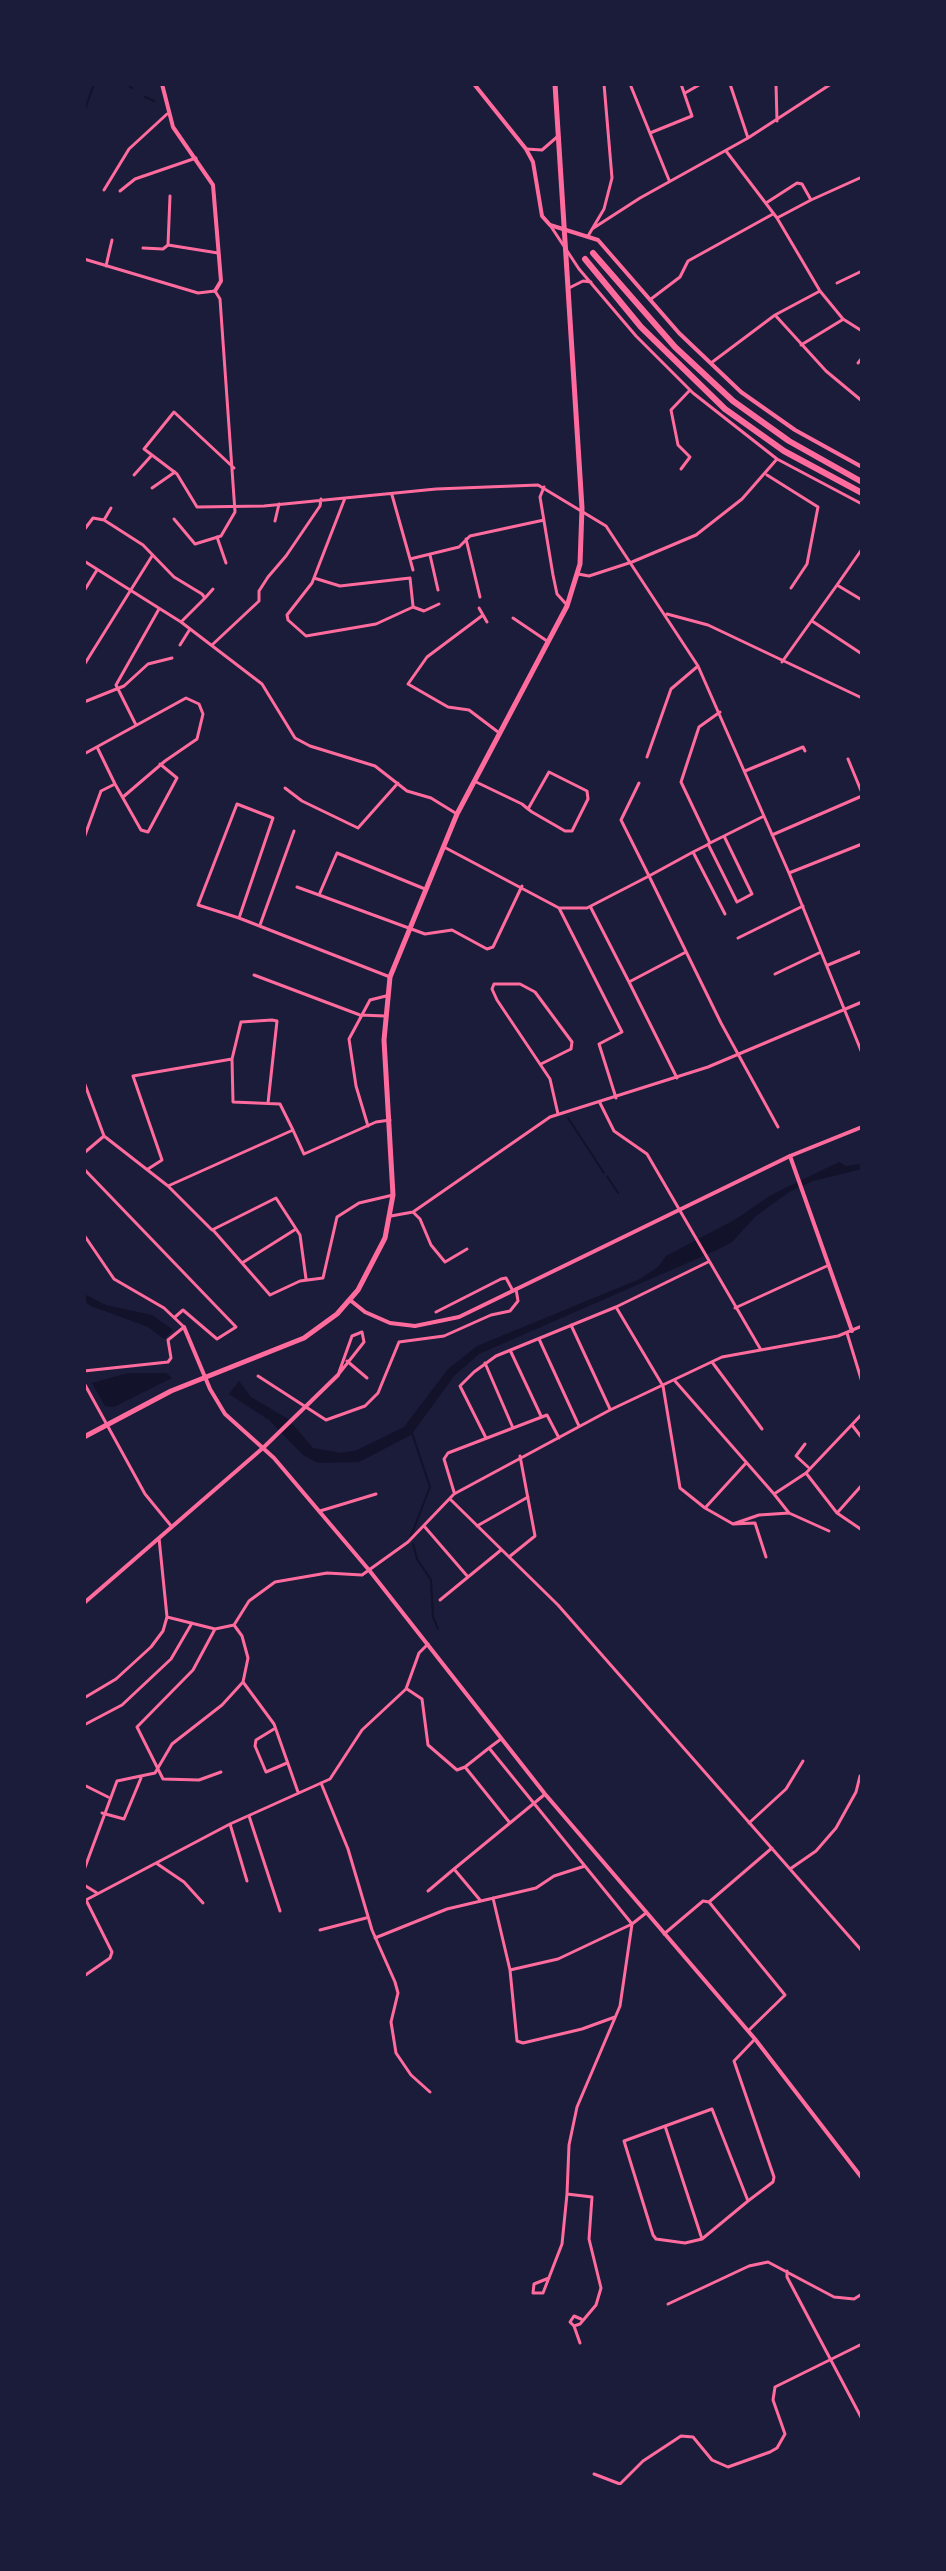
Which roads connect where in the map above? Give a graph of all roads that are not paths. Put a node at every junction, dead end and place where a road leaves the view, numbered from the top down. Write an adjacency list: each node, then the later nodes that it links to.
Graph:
1 (162, 84): 12 (street)
2 (474, 84): 17 (street)
3 (555, 84): 15 (highway)
4 (604, 84): 33 (street)
5 (630, 84): 14 (street)
6 (681, 84): 11 (street)
7 (730, 84): 16 (street)
8 (776, 84): 13 (street)
9 (831, 84): 13 (street)
10 (699, 85): 11 (street)
11 (684, 93): 14 (street)
12 (167, 114): 19 (street); 24 (street)
13 (777, 121): 16 (street)
14 (650, 133): 23 (street)
15 (557, 137): 17 (street); 32 (highway)
16 (748, 138): 18 (street)
17 (526, 149): 31 (street)
18 (726, 151): 23 (street); 28 (street)
19 (196, 158): 22 (street); 40 (street)
20 (132, 172): 22 (street)
21 (862, 177): 27 (street)
22 (135, 179): 25 (street)
23 (670, 181): 33 (street)
24 (104, 190)
25 (120, 191)
26 (170, 196): 36 (street)
27 (811, 200): 28 (street); 30 (street)
28 (766, 203): 29 (street)
29 (773, 214): 30 (street); 50 (street)
30 (777, 218): 49 (street)
31 (550, 225): 32 (street); 37 (street)
32 (562, 227): 34 (street); 37 (highway)
33 (592, 229): 34 (street)
34 (588, 236): 50 (street)
35 (112, 240): 43 (street)
36 (168, 245): 38 (street); 40 (street)
37 (564, 247): 45 (street); 47 (highway)
38 (143, 248)
39 (593, 253): 68 (highway)
40 (220, 254): 48 (street)
41 (84, 259): 43 (street)
42 (585, 259): 71 (highway)
43 (106, 266): 48 (street)
44 (862, 271): 46 (street)
45 (591, 282): 47 (street); 58 (street)
46 (837, 283)
47 (567, 290): 79 (highway)
48 (215, 291): 63 (street)
49 (820, 291): 51 (street); 52 (street)
50 (649, 301): 57 (street)
51 (775, 315): 54 (street); 57 (street)
52 (843, 319): 53 (street); 54 (street)
53 (862, 331)
54 (801, 345): 59 (street)
55 (862, 358): 56 (street)
56 (858, 363)
57 (710, 364): 62 (street)
58 (690, 390): 61 (street); 64 (street)
59 (862, 401)
60 (152, 455): 63 (street); 65 (street); 66 (street)
61 (777, 459): 67 (street); 76 (street)
62 (862, 466)
63 (234, 468): 77 (street)
64 (681, 469)
65 (175, 472): 70 (street); 77 (street)
66 (134, 475)
67 (767, 475): 92 (street); 99 (street)
68 (862, 482)
69 (544, 487): 72 (street); 79 (street); 82 (street)
70 (152, 488)
71 (862, 493)
72 (392, 494): 73 (street); 90 (street)
73 (345, 498): 74 (street); 97 (street)
74 (321, 499): 75 (street); 121 (street)
75 (279, 504): 77 (street); 83 (street)
76 (862, 504)
77 (236, 506): 85 (street)
78 (111, 508): 81 (street)
79 (582, 508): 92 (street); 96 (highway)
80 (174, 519): 85 (street)
81 (104, 520): 84 (street); 88 (street)
82 (544, 520): 86 (street); 108 (street)
83 (275, 521)
84 (84, 530)
85 (217, 537): 93 (street)
86 (466, 539): 89 (street); 104 (street)
87 (862, 549): 98 (street)
88 (153, 555): 100 (street); 105 (street)
89 (430, 555): 90 (street); 102 (street)
90 (410, 559): 95 (street)
91 (84, 561): 94 (street)
92 (632, 562): 96 (street); 112 (street)
93 (226, 563)
94 (97, 570): 100 (street); 103 (street)
95 (413, 570)
96 (578, 574): 108 (highway)
97 (314, 578): 109 (street); 109 (street)
98 (837, 585): 106 (street); 115 (street)
99 (791, 588)
100 (128, 589): 111 (street); 125 (street)
101 (213, 589): 105 (street)
102 (438, 590)
103 (84, 591)
104 (480, 597)
105 (205, 598): 116 (street)
106 (862, 600)
107 (439, 604): 109 (street)
108 (567, 606): 119 (highway)
109 (413, 607)
110 (479, 608): 113 (street)
111 (159, 609): 116 (street); 127 (street)
112 (667, 614): 124 (street); 126 (street)
113 (483, 615): 117 (street); 132 (street)
114 (513, 618): 119 (street)
115 (812, 621): 122 (street); 124 (street)
116 (181, 622): 118 (street)
117 (487, 622)
118 (190, 629): 120 (street); 121 (street)
119 (548, 642): 132 (highway)
120 (180, 645)
121 (212, 645): 141 (street)
122 (862, 654)
123 (172, 658): 127 (street)
124 (782, 662): 128 (street)
125 (84, 665)
126 (698, 666): 130 (street); 136 (street)
127 (116, 689): 129 (street); 131 (street)
128 (862, 698)
129 (84, 702)
130 (720, 712): 139 (street); 154 (street)
131 (137, 726): 133 (street); 138 (street)
132 (498, 732): 140 (highway)
133 (97, 747): 135 (street); 143 (street)
134 (805, 751): 139 (street)
135 (84, 754)
136 (647, 757)
137 (848, 759): 145 (street)
138 (160, 764): 146 (street); 146 (street)
139 (745, 771): 149 (street)
140 (474, 781): 147 (street); 148 (highway)
141 (398, 783): 144 (street); 148 (street)
142 (639, 783): 159 (street)
143 (115, 784): 146 (street); 153 (street)
144 (285, 788)
145 (862, 795): 151 (street)
146 (123, 797)
147 (528, 809): 147 (street)
148 (457, 814): 156 (highway)
149 (764, 816): 151 (street); 152 (street)
150 (294, 831): 169 (street)
151 (772, 835): 158 (street)
152 (724, 836): 154 (street); 154 (street)
153 (84, 838)
154 (709, 844): 157 (street)
155 (862, 844): 158 (street)
156 (444, 847): 160 (street); 162 (highway)
157 (693, 852): 159 (street); 167 (street)
158 (789, 873): 164 (street)
159 (649, 876): 165 (street); 173 (street)
160 (522, 886): 166 (street); 170 (street)
161 (297, 887): 163 (street)
162 (425, 889): 163 (street); 170 (highway)
163 (319, 895): 170 (street)
164 (803, 906): 171 (street); 174 (street)
165 (590, 907): 166 (street); 179 (street)
166 (559, 908): 191 (street)
167 (725, 914)
168 (239, 918): 168 (street); 169 (street)
169 (260, 925): 178 (street)
170 (409, 927): 178 (highway)
171 (738, 938)
172 (862, 951): 175 (street)
173 (686, 952): 179 (street); 186 (street)
174 (821, 952): 175 (street); 176 (street)
175 (827, 966): 182 (street)
176 (775, 974)
177 (254, 975): 183 (street)
178 (390, 977): 180 (highway)
179 (629, 982): 189 (street)
180 (386, 996): 183 (street); 184 (highway)
181 (862, 1002): 182 (street)
182 (845, 1009): 185 (street); 186 (street)
183 (360, 1015): 184 (street); 196 (street)
184 (385, 1016): 195 (highway)
185 (862, 1053)
186 (739, 1055): 189 (street); 197 (street)
187 (232, 1059): 192 (street); 192 (street); 204 (street)
188 (541, 1064): 188 (street); 194 (street)
189 (677, 1078): 191 (street)
190 (84, 1082): 200 (street)
191 (616, 1098): 193 (street)
192 (268, 1103): 199 (street)
193 (600, 1103): 194 (street); 207 (street)
194 (558, 1114): 208 (street)
195 (390, 1120): 196 (street); 206 (highway)
196 (368, 1126): 199 (street)
197 (778, 1127)
198 (862, 1127): 202 (street)
199 (293, 1130): 205 (street)
200 (104, 1136): 201 (street); 204 (street)
201 (84, 1153)
202 (790, 1156): 207 (street); 216 (street)
203 (84, 1169): 223 (street)
204 (148, 1169): 205 (street)
205 (168, 1186): 211 (street)
206 (393, 1195): 209 (highway); 217 (street)
207 (680, 1210): 214 (street); 218 (street)
208 (413, 1212): 209 (street); 213 (street)
209 (391, 1216): 219 (highway)
210 (296, 1229): 211 (street); 215 (street); 217 (street)
211 (212, 1230): 215 (street)
212 (84, 1235): 223 (street)
213 (467, 1249)
214 (708, 1262): 220 (street); 221 (street)
215 (242, 1263): 217 (street)
216 (829, 1265): 221 (street); 227 (street)
217 (306, 1279)
218 (514, 1290): 219 (street); 222 (street); 243 (street)
219 (350, 1300): 236 (highway)
220 (616, 1307): 224 (street); 242 (street)
221 (735, 1308): 230 (street)
222 (436, 1312)
223 (175, 1317): 226 (street)
224 (571, 1325): 228 (street); 244 (street)
225 (862, 1326): 227 (street)
226 (184, 1327): 234 (street); 236 (street)
227 (850, 1332): 230 (street); 240 (street)
228 (539, 1339): 229 (street); 249 (street)
229 (510, 1350): 233 (street); 246 (street)
230 (761, 1350): 232 (street)
231 (347, 1361): 235 (street); 235 (street); 238 (street)
232 (712, 1362): 239 (street); 251 (street)
233 (485, 1363): 250 (street); 253 (street)
234 (84, 1371)
235 (338, 1375): 243 (street)
236 (205, 1376): 247 (highway); 257 (street)
237 (258, 1376): 243 (street)
238 (367, 1378)
239 (675, 1381): 242 (street); 259 (street)
240 (862, 1382)
241 (84, 1383): 247 (street)
242 (663, 1386): 244 (street); 268 (street)
243 (308, 1407): 257 (street)
244 (610, 1410): 249 (street)
245 (862, 1414): 248 (street)
246 (541, 1417): 250 (street); 254 (street)
247 (106, 1424): 252 (highway); 275 (street)
248 (852, 1425): 255 (street); 260 (street)
249 (580, 1427): 254 (street)
250 (513, 1428): 253 (street)
251 (762, 1429)
252 (84, 1437)
253 (486, 1438): 264 (street)
254 (559, 1438): 258 (street)
255 (862, 1438)
256 (805, 1444): 260 (street)
257 (264, 1447): 269 (street); 275 (street)
258 (520, 1456): 264 (street); 266 (street)
259 (746, 1463): 265 (street); 268 (street)
260 (810, 1468): 261 (street)
261 (806, 1473): 265 (street); 271 (street)
262 (862, 1485): 271 (street)
263 (376, 1494): 269 (street)
264 (454, 1494): 267 (street)
265 (774, 1494): 270 (street)
266 (528, 1497): 274 (street); 280 (street)
267 (450, 1499): 273 (street); 274 (street)
268 (705, 1508): 272 (street)
269 (320, 1511): 282 (street)
270 (789, 1513): 272 (street); 277 (street)
271 (837, 1513): 276 (street)
272 (733, 1524): 281 (street)
273 (424, 1526): 282 (street); 283 (street)
274 (477, 1526): 279 (street)
275 (172, 1527): 278 (street)
276 (862, 1530)
277 (829, 1531)
278 (159, 1538): 285 (street); 286 (street)
279 (501, 1550): 280 (street); 283 (street)
280 (509, 1557): 314 (street)
281 (766, 1557)
282 (369, 1570): 288 (street); 290 (street)
283 (468, 1577): 284 (street)
284 (440, 1600)
285 (84, 1603)
286 (167, 1617): 287 (street); 293 (street)
287 (192, 1623): 289 (street); 294 (street)
288 (234, 1625): 289 (street); 291 (street)
289 (215, 1629): 301 (street)
290 (428, 1644): 292 (street); 296 (street)
291 (243, 1682): 295 (street); 301 (street)
292 (406, 1689): 300 (street); 305 (street)
293 (84, 1698)
294 (84, 1725)
295 (274, 1729): 299 (street); 299 (street)
296 (501, 1739): 297 (street); 308 (street)
297 (489, 1748): 300 (street); 310 (street)
298 (803, 1761): 314 (street)
299 (287, 1763): 307 (street)
300 (465, 1767): 313 (street)
301 (160, 1769): 302 (street); 304 (street)
302 (221, 1772)
303 (860, 1776): 320 (street)
304 (141, 1778): 309 (street); 311 (street)
305 (321, 1783): 307 (street); 333 (street)
306 (84, 1785): 309 (street)
307 (298, 1793): 312 (street)
308 (545, 1794): 310 (street); 332 (street)
309 (108, 1797): 311 (street)
310 (534, 1803): 313 (street); 318 (street)
311 (102, 1813): 321 (street)
312 (249, 1816): 315 (street); 331 (street)
313 (510, 1823): 319 (street)
314 (749, 1823): 316 (street)
315 (230, 1824): 317 (street); 322 (street)
316 (772, 1848): 320 (street); 329 (street)
317 (156, 1863): 325 (street); 330 (street)
318 (585, 1866): 326 (street); 334 (street)
319 (454, 1869): 324 (street); 328 (street)
320 (790, 1869): 338 (street)
321 (84, 1870)
322 (247, 1881)
323 (84, 1885): 325 (street)
324 (428, 1891)
325 (97, 1893): 327 (street)
326 (493, 1898): 328 (street); 339 (street)
327 (85, 1900): 340 (street)
328 (480, 1900): 337 (street)
329 (709, 1902): 336 (street); 342 (street)
330 (203, 1903)
331 (280, 1911)
332 (646, 1913): 334 (street); 336 (street)
333 (368, 1918): 335 (street); 337 (street)
334 (632, 1924): 339 (street); 341 (street)
335 (320, 1930)
336 (664, 1934): 342 (street)
337 (375, 1938): 344 (street)
338 (862, 1951)
339 (510, 1970): 341 (street)
340 (84, 1976)
341 (615, 2017): 347 (street)
342 (748, 2031): 343 (street)
343 (755, 2039): 346 (street); 348 (street)
344 (430, 2092)
345 (665, 2126): 348 (street); 349 (street); 349 (street)
346 (862, 2178)
347 (567, 2194): 351 (street); 354 (street)
348 (748, 2201): 349 (street)
349 (702, 2239)
350 (787, 2271): 352 (street); 353 (street); 358 (street)
351 (549, 2278): 351 (street)
352 (862, 2294)
353 (668, 2304)
354 (581, 2319): 355 (street); 355 (street)
355 (574, 2326): 356 (street)
356 (580, 2343)
357 (862, 2344): 358 (street)
358 (830, 2359): 359 (street); 360 (street)
359 (862, 2419)
360 (594, 2474)

